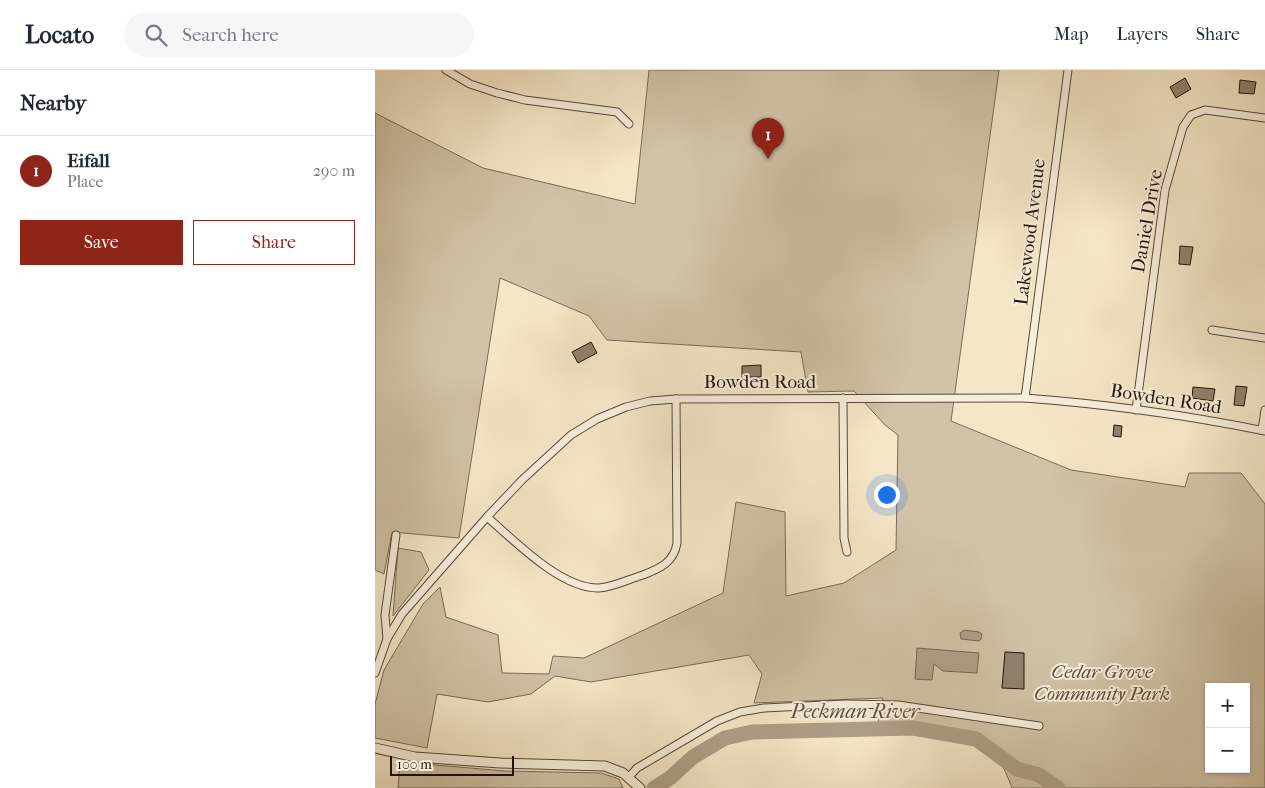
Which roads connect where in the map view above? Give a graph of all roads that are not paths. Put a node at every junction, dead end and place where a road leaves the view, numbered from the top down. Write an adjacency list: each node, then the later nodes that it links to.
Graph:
1 (446, 70): 4 (street)
2 (1068, 70): 8 (street, Lakewood Avenue)
3 (1265, 118): 10 (street, Daniel Drive)
4 (629, 124)
5 (1212, 330): 6 (street)
6 (1265, 338)
7 (843, 398): 8 (street, Bowden Road); 9 (street, Bowden Road); 15 (street)
8 (1025, 398): 10 (street, Bowden Road)
9 (676, 399): 13 (street, Bowden Road); 13 (street)
10 (1136, 410): 12 (street, Bowden Road)
11 (1265, 410): 12 (street)
12 (1263, 430)
13 (487, 517): 16 (street, Bowden Road)
14 (397, 535): 16 (street)
15 (847, 552)
16 (387, 639): 17 (street, Bowden Road)
17 (375, 673)
18 (1039, 726): 20 (street)
19 (375, 748): 20 (street)
20 (635, 783)

